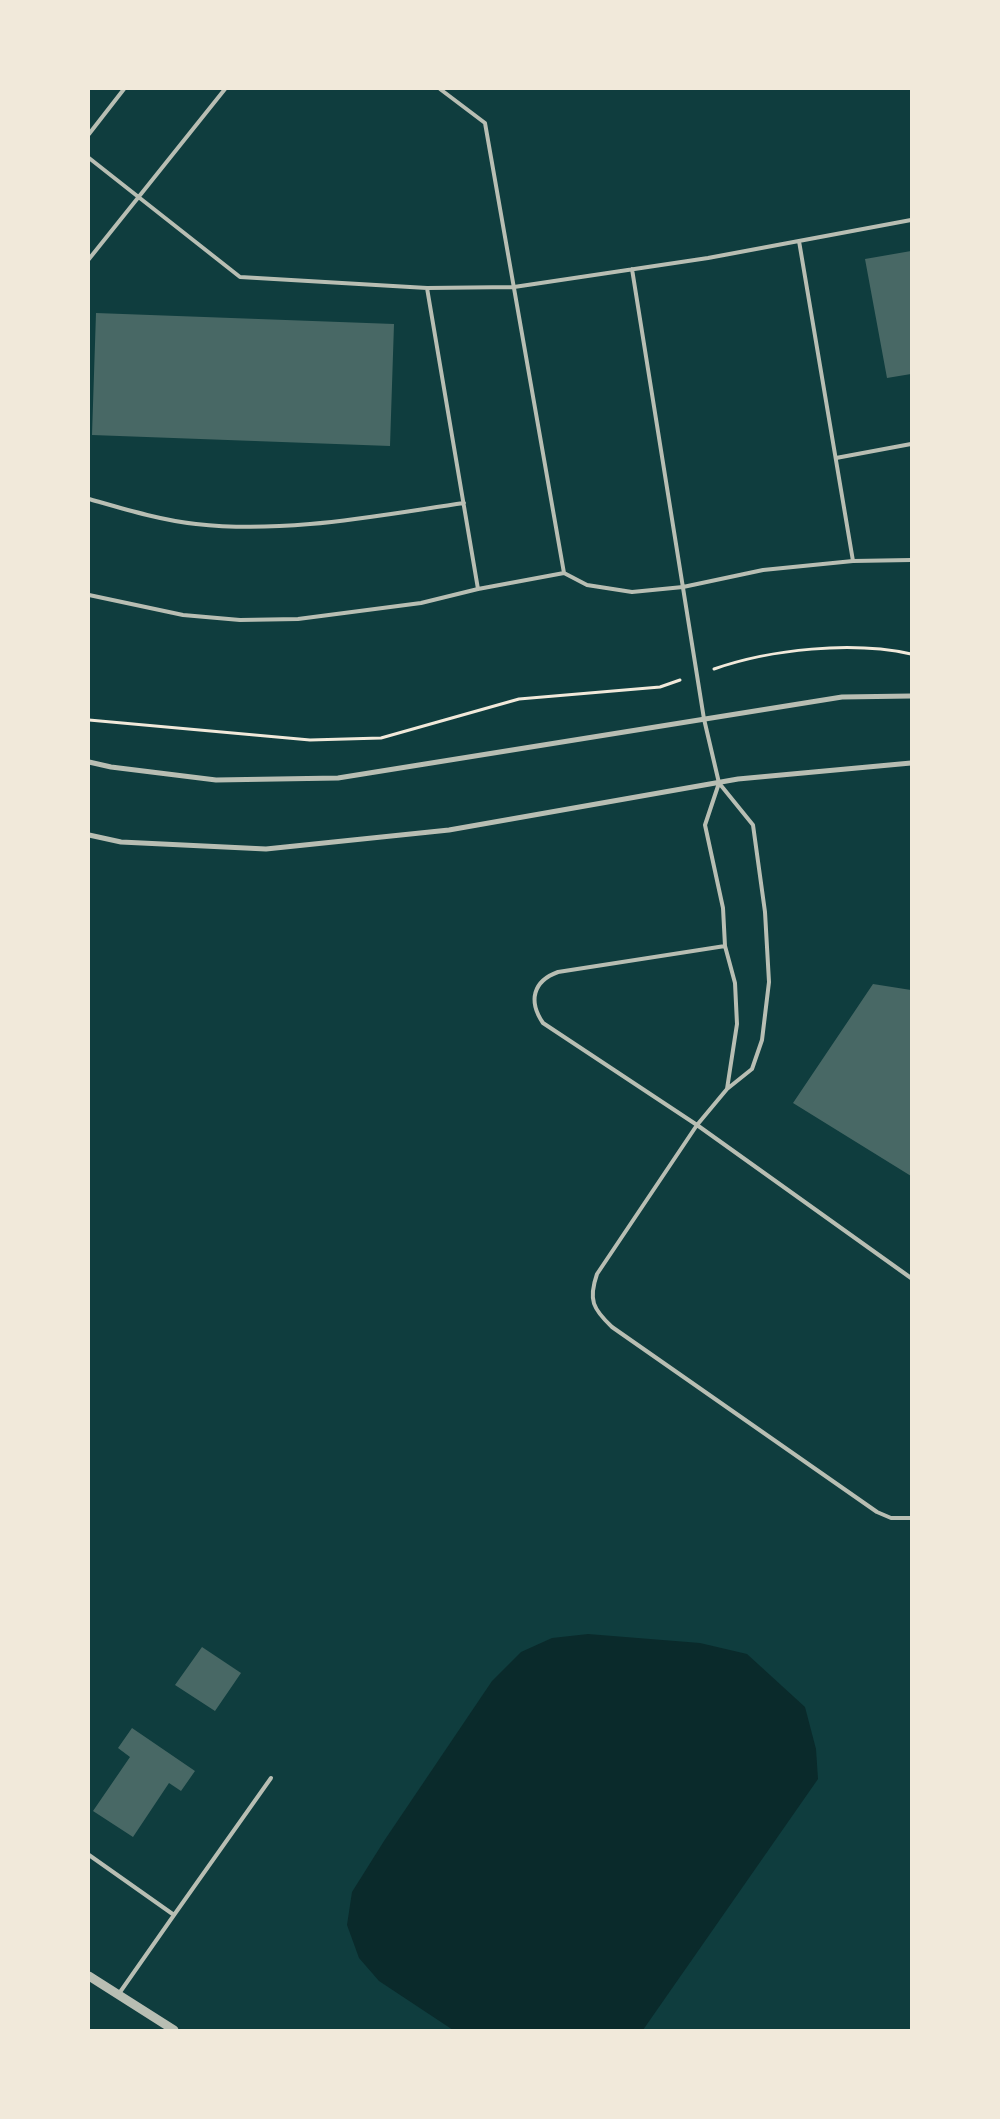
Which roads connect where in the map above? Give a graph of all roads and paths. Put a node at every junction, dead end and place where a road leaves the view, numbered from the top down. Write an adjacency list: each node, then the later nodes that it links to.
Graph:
1 (124, 89): 4 (lane)
2 (224, 89): 6 (lane)
3 (440, 89): 11 (lane)
4 (89, 134)
5 (89, 158): 6 (lane)
6 (137, 196): 9 (lane); 12 (lane)
7 (911, 220): 8 (lane)
8 (799, 241): 10 (lane); 14 (lane)
9 (89, 260)
10 (632, 269): 11 (lane); 20 (lane)
11 (514, 287): 12 (lane); 19 (lane)
12 (427, 288): 16 (lane)
13 (911, 444): 14 (lane)
14 (836, 458): 17 (lane)
15 (89, 499): 16 (lane)
16 (464, 503): 21 (lane)
17 (853, 560): 18 (lane); 20 (lane)
18 (911, 560)
19 (564, 573): 20 (lane); 21 (lane)
20 (683, 587): 27 (lane)
21 (478, 589): 22 (lane)
22 (89, 595)
23 (911, 654): 24 (path)
24 (724, 665)
25 (672, 683): 28 (path)
26 (911, 696): 27 (street)
27 (704, 719): 29 (street); 31 (lane)
28 (89, 720)
29 (89, 762)
30 (911, 763): 31 (street)
31 (719, 783): 32 (street); 33 (lane); 34 (lane)
32 (89, 835)
33 (725, 946): 34 (lane); 35 (lane)
34 (727, 1089): 35 (lane)
35 (697, 1126): 36 (lane); 37 (lane)
36 (911, 1278)
37 (911, 1518)
38 (271, 1778): 40 (lane)
39 (89, 1855): 40 (lane)
40 (174, 1915): 42 (lane)
41 (89, 1976): 42 (street)
42 (118, 1996): 43 (street)
43 (174, 2030)

